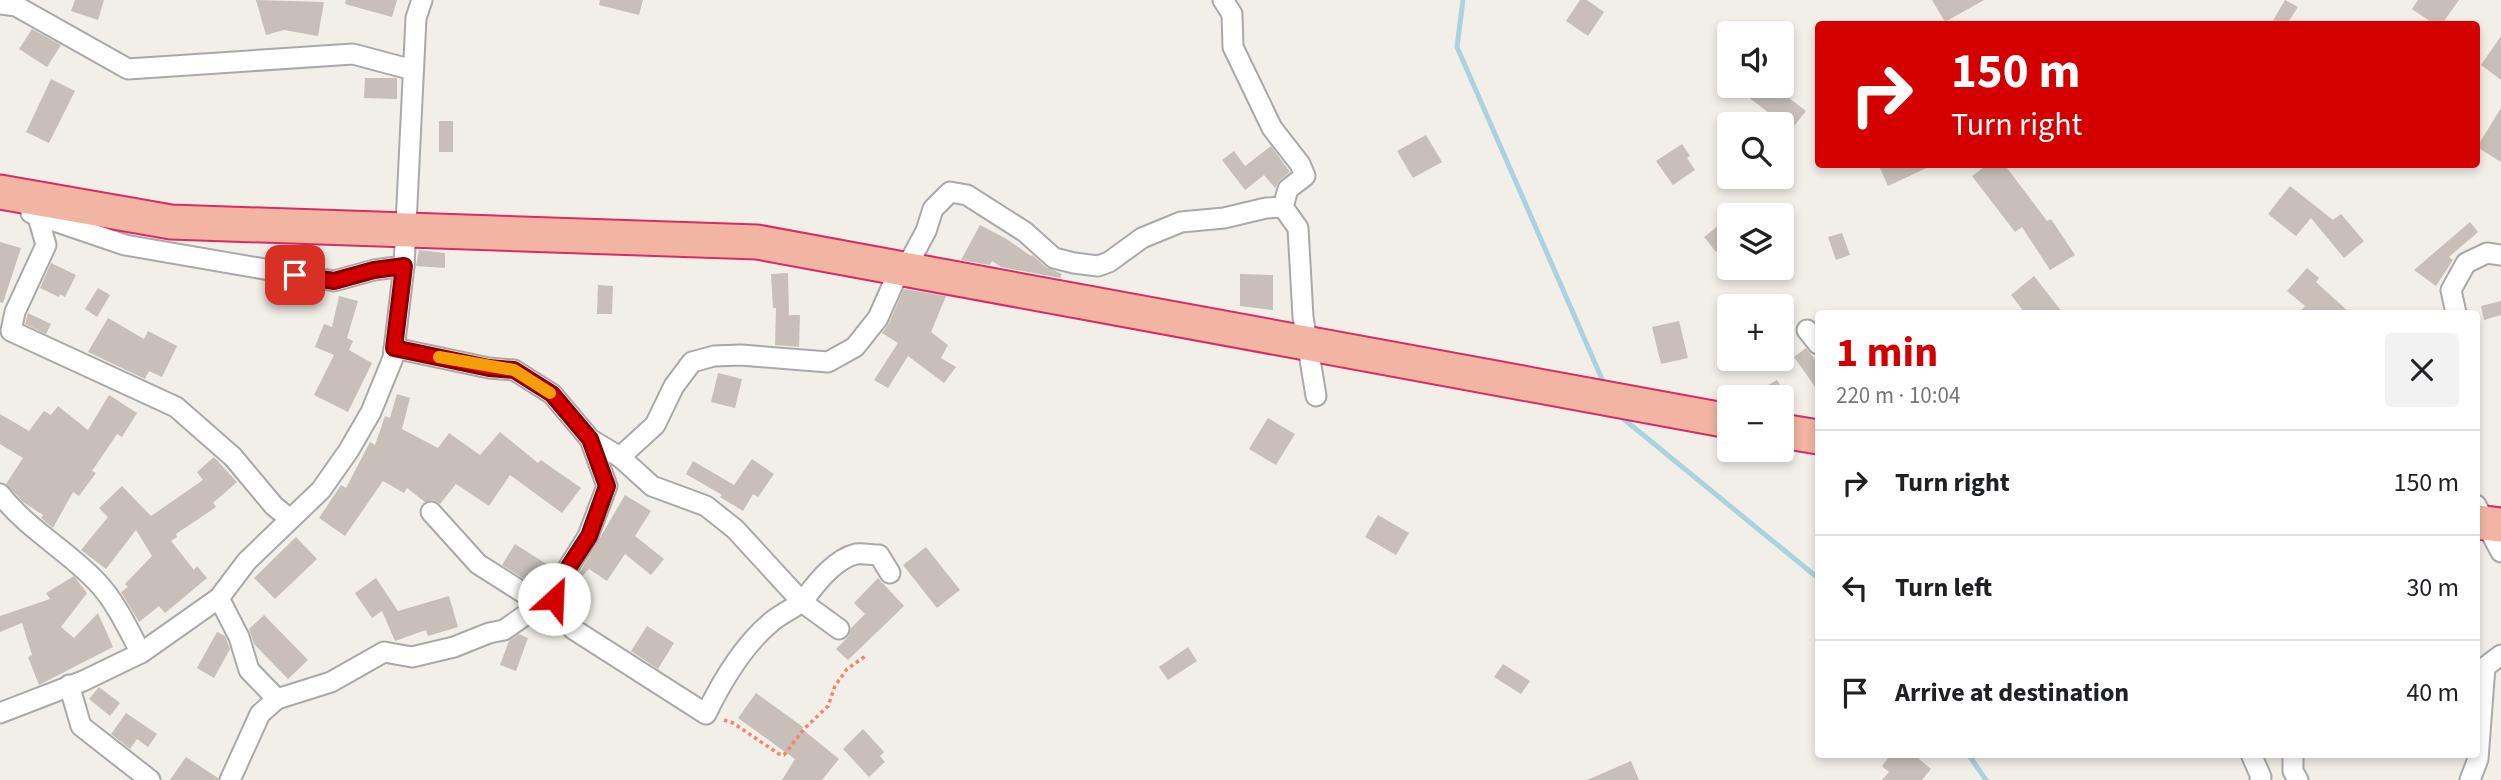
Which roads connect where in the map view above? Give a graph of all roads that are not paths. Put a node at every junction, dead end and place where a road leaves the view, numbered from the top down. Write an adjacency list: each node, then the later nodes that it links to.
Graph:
1 (422, 0): 4 (street)
2 (1223, 0): 6 (street)
3 (0, 4): 4 (street)
4 (413, 70): 9 (street)
5 (0, 194): 7 (street); 13 (highway)
6 (1283, 207): 12 (street); 17 (street)
7 (38, 217): 9 (street); 21 (street)
8 (2501, 255): 10 (street)
9 (404, 266): 11 (street)
10 (2455, 310)
11 (394, 348): 16 (street); 21 (street)
12 (1316, 396)
13 (1717, 419)
14 (1794, 433): 15 (highway)
15 (1815, 436)
16 (590, 439): 17 (street); 27 (street)
17 (620, 457): 28 (street)
18 (0, 494): 30 (street)
19 (431, 512): 27 (street)
20 (2480, 513): 24 (street)
21 (290, 519): 26 (street)
22 (2480, 522): 23 (highway)
23 (2501, 525)
24 (2501, 552)
25 (890, 573): 28 (street)
26 (219, 598): 30 (street); 35 (street)
27 (548, 602): 28 (street); 35 (street)
28 (802, 602): 29 (street)
29 (839, 629)
30 (141, 653): 33 (street)
31 (2501, 654): 32 (street)
32 (2481, 663): 34 (street)
33 (69, 685): 36 (street); 40 (street)
34 (2480, 695)
35 (277, 699): 41 (street)
36 (0, 713)
37 (2253, 758): 42 (street)
38 (2293, 758): 43 (street)
39 (2478, 758): 44 (street)
40 (150, 780)
41 (230, 780)
42 (2260, 780)
43 (2298, 780)
44 (2470, 780)

